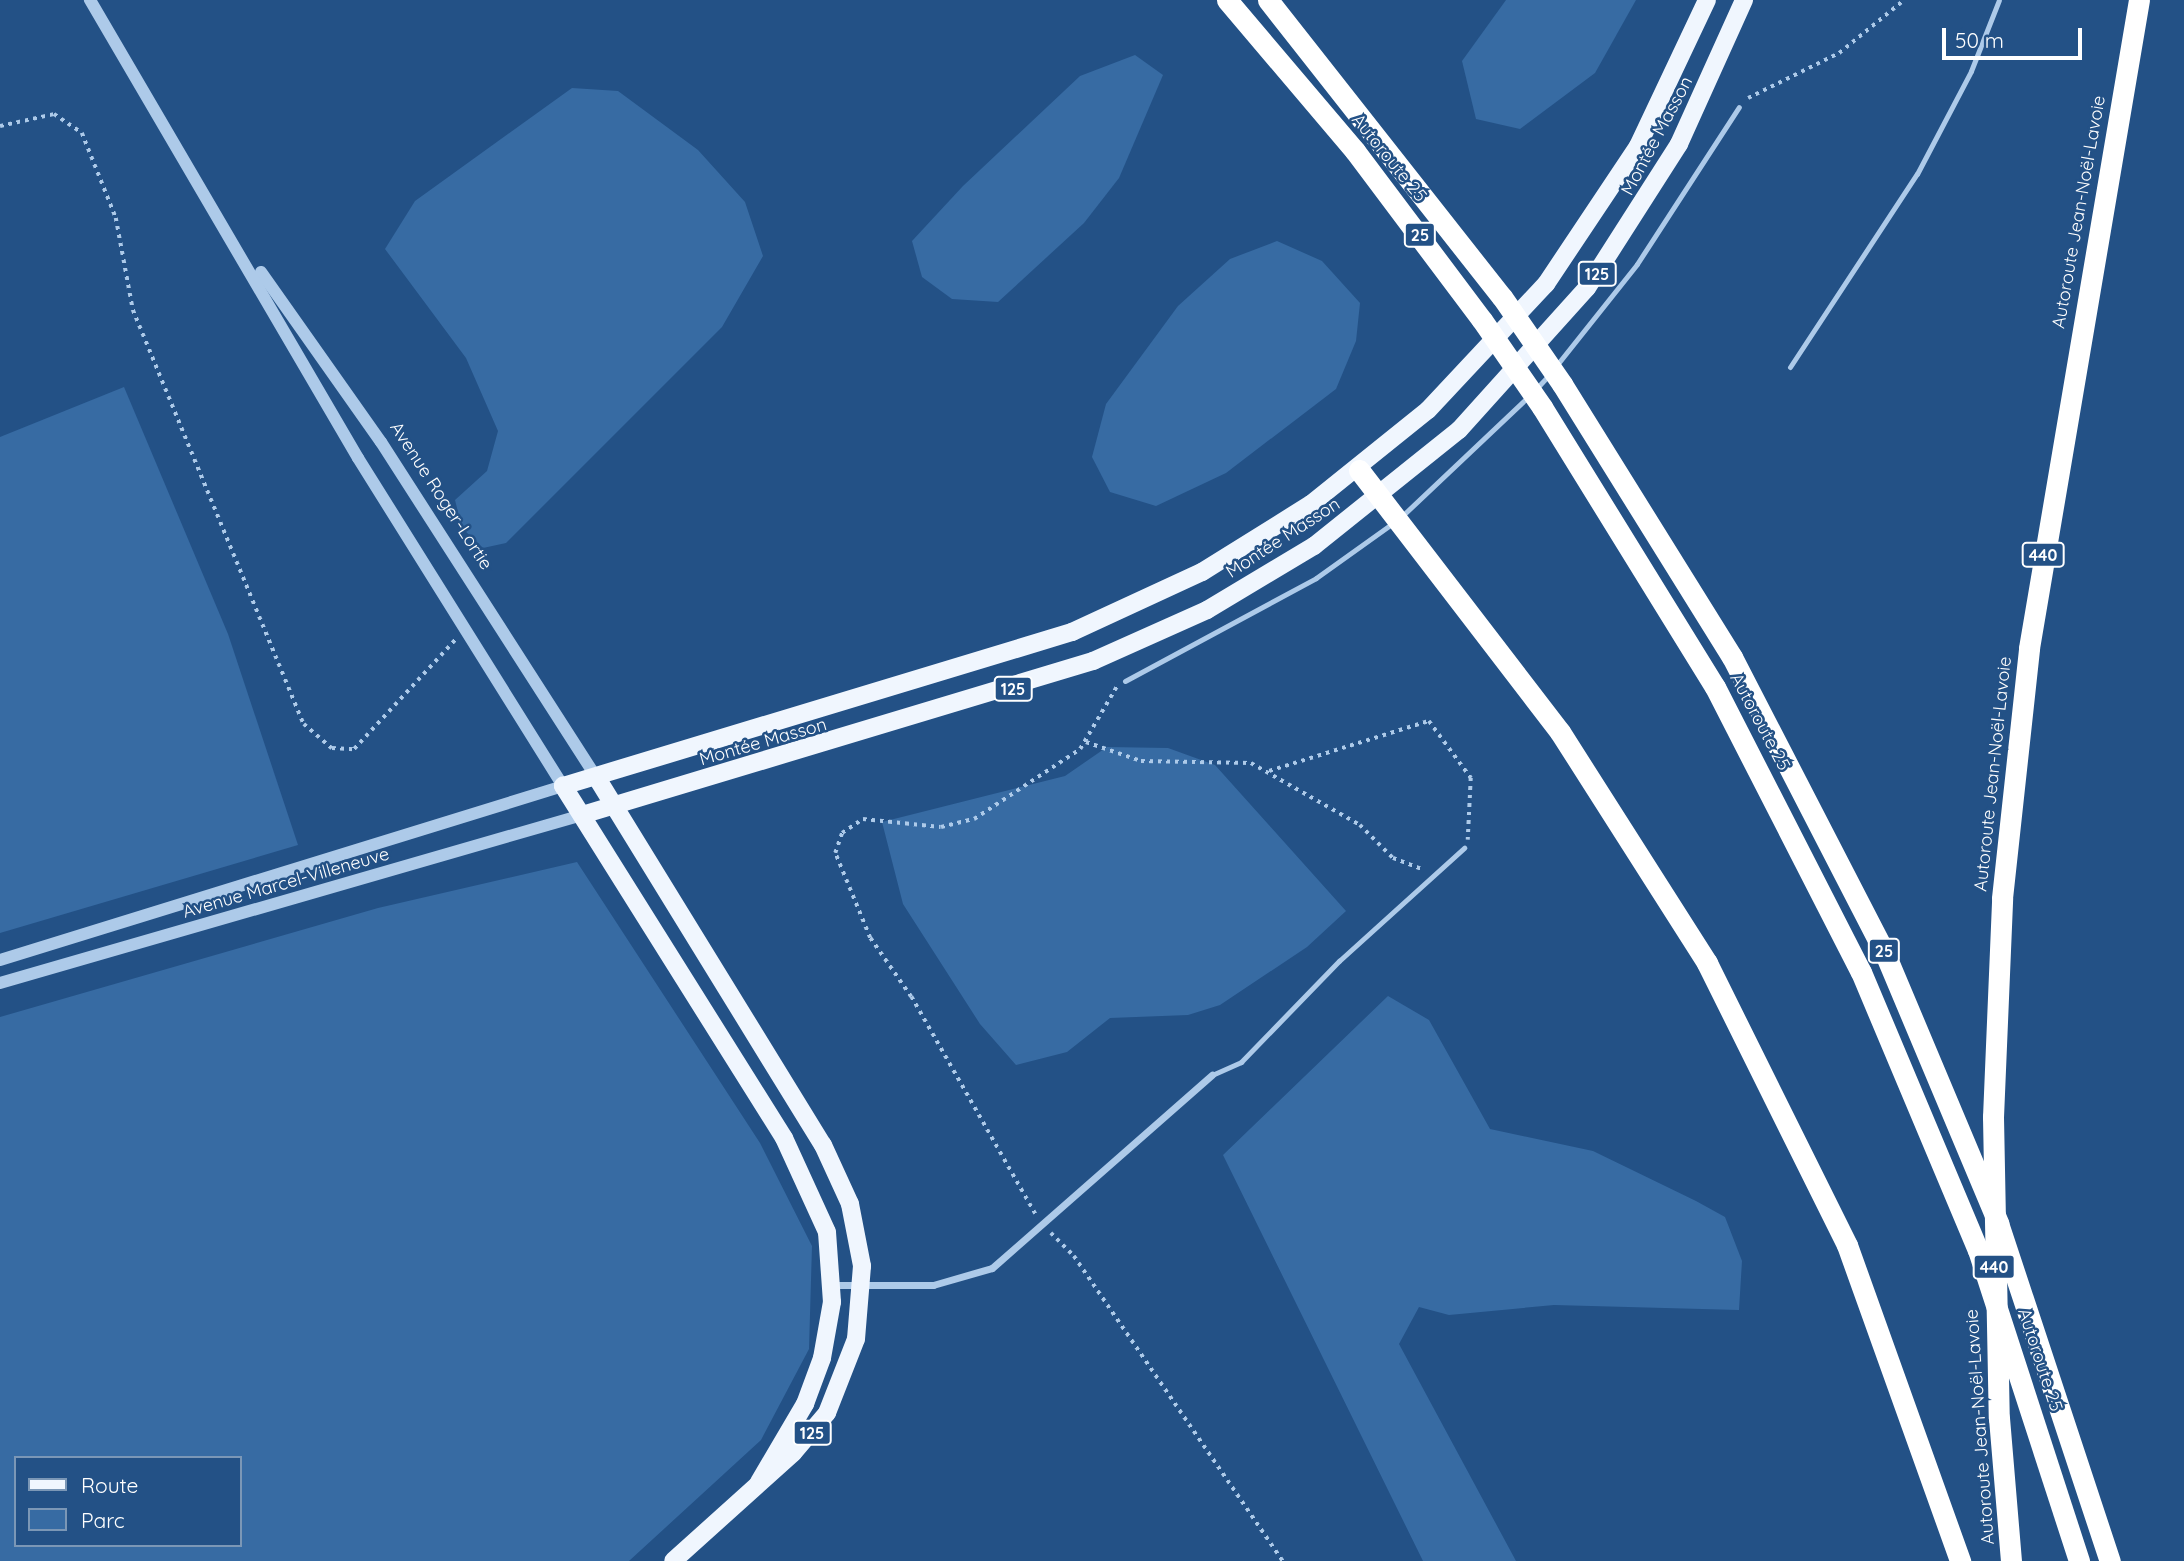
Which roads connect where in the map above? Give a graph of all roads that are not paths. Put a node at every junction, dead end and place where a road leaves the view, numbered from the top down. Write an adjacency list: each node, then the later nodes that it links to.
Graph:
1 (90, 0): 9 (street, Avenue Roger-Lortie)
2 (1227, 0): 29 (highway, Autoroute 25 / 25, bridge)
3 (1268, 0): 30 (highway, Autoroute 25 / 25, bridge)
4 (1707, 0): 11 (main road, Montée Masson / 125)
5 (1744, 0): 12 (main road, Montée Masson / 125)
6 (1999, 0): 10 (lane)
7 (2139, 0): 28 (highway, Autoroute Jean-Noël-Lavoie / 440, bridge)
8 (1739, 107): 13 (lane)
9 (221, 215): 15 (street, Avenue Roger-Lortie); 16 (street, Avenue Roger-Lortie)
10 (1790, 367)
11 (1359, 470): 12 (highway); 15 (main road, Montée Masson / 125)
12 (1381, 497): 13 (highway); 17 (main road, Montée Masson / 125)
13 (1398, 520): 14 (lane); 27 (highway)
14 (1125, 681)
15 (597, 778): 16 (main road, Montée Masson / 125); 17 (main road, Avenue Roger-Lortie)
16 (563, 786): 18 (main road, Avenue Roger-Lortie); 20 (street, Avenue Marcel-Villeneuve)
17 (614, 807): 18 (main road, Montée Masson); 24 (main road, 125)
18 (582, 816): 21 (street, Avenue Marcel-Villeneuve); 23 (main road)
19 (1464, 848): 22 (lane)
20 (0, 960)
21 (0, 983)
22 (1212, 1074): 24 (street)
23 (832, 1284): 24 (street); 25 (main road)
24 (862, 1286): 25 (main road, 125)
25 (759, 1482): 26 (main road, 125)
26 (673, 1561)
27 (1960, 1561)
28 (2011, 1561)
29 (2079, 1561)
30 (2110, 1561)

